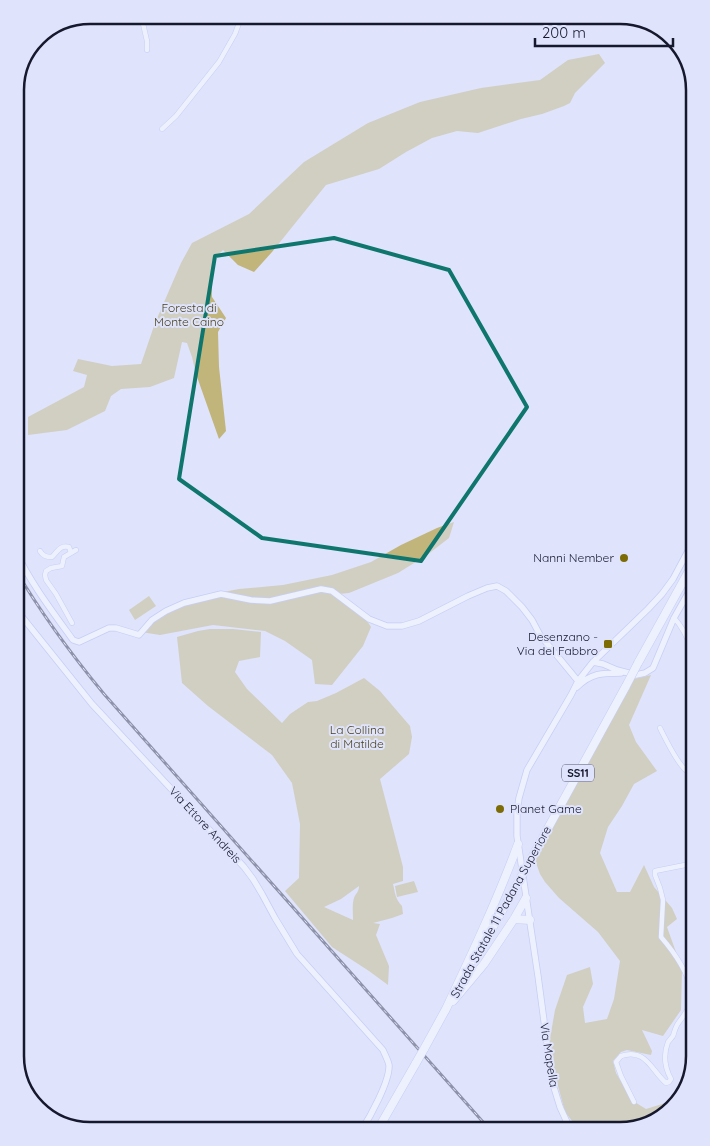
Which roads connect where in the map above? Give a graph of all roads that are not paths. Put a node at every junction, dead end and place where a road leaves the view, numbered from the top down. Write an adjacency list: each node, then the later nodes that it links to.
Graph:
1 (144, 24): 3 (street)
2 (239, 24): 4 (street)
3 (146, 50)
4 (162, 130)
5 (76, 550): 7 (street)
6 (40, 551): 7 (street)
7 (71, 553): 14 (street)
8 (686, 554): 18 (street)
9 (24, 570): 23 (street)
10 (686, 576): 33 (highway, Strada Statale 11 Padana Superiore / SS11, bridge)
11 (686, 597): 12 (street)
12 (674, 618): 15 (street); 16 (street)
13 (24, 619): 36 (street, Via Ettore Andreis)
14 (72, 624)
15 (669, 628): 16 (street); 22 (street)
16 (683, 631): 17 (street)
17 (686, 638)
18 (605, 650): 19 (street); 20 (street)
19 (593, 662): 20 (street); 21 (street); 23 (street)
20 (609, 666): 22 (street)
21 (603, 673): 22 (street); 24 (street)
22 (626, 673)
23 (578, 681): 24 (street)
24 (573, 692): 27 (street, Via Mapella)
25 (660, 728): 26 (street)
26 (686, 770)
27 (518, 844): 29 (street, Via Mapella); 33 (highway)
28 (686, 865): 32 (street)
29 (526, 898): 30 (highway); 31 (street, Via Mapella)
30 (514, 919): 31 (highway); 33 (highway)
31 (530, 920): 38 (street, Via Mapella)
32 (686, 975)
33 (445, 1011): 37 (highway, Strada Statale 11 Padana Superiore / SS11, bridge)
34 (686, 1012): 35 (street)
35 (634, 1102)
36 (367, 1122)
37 (382, 1122)
38 (567, 1122)

